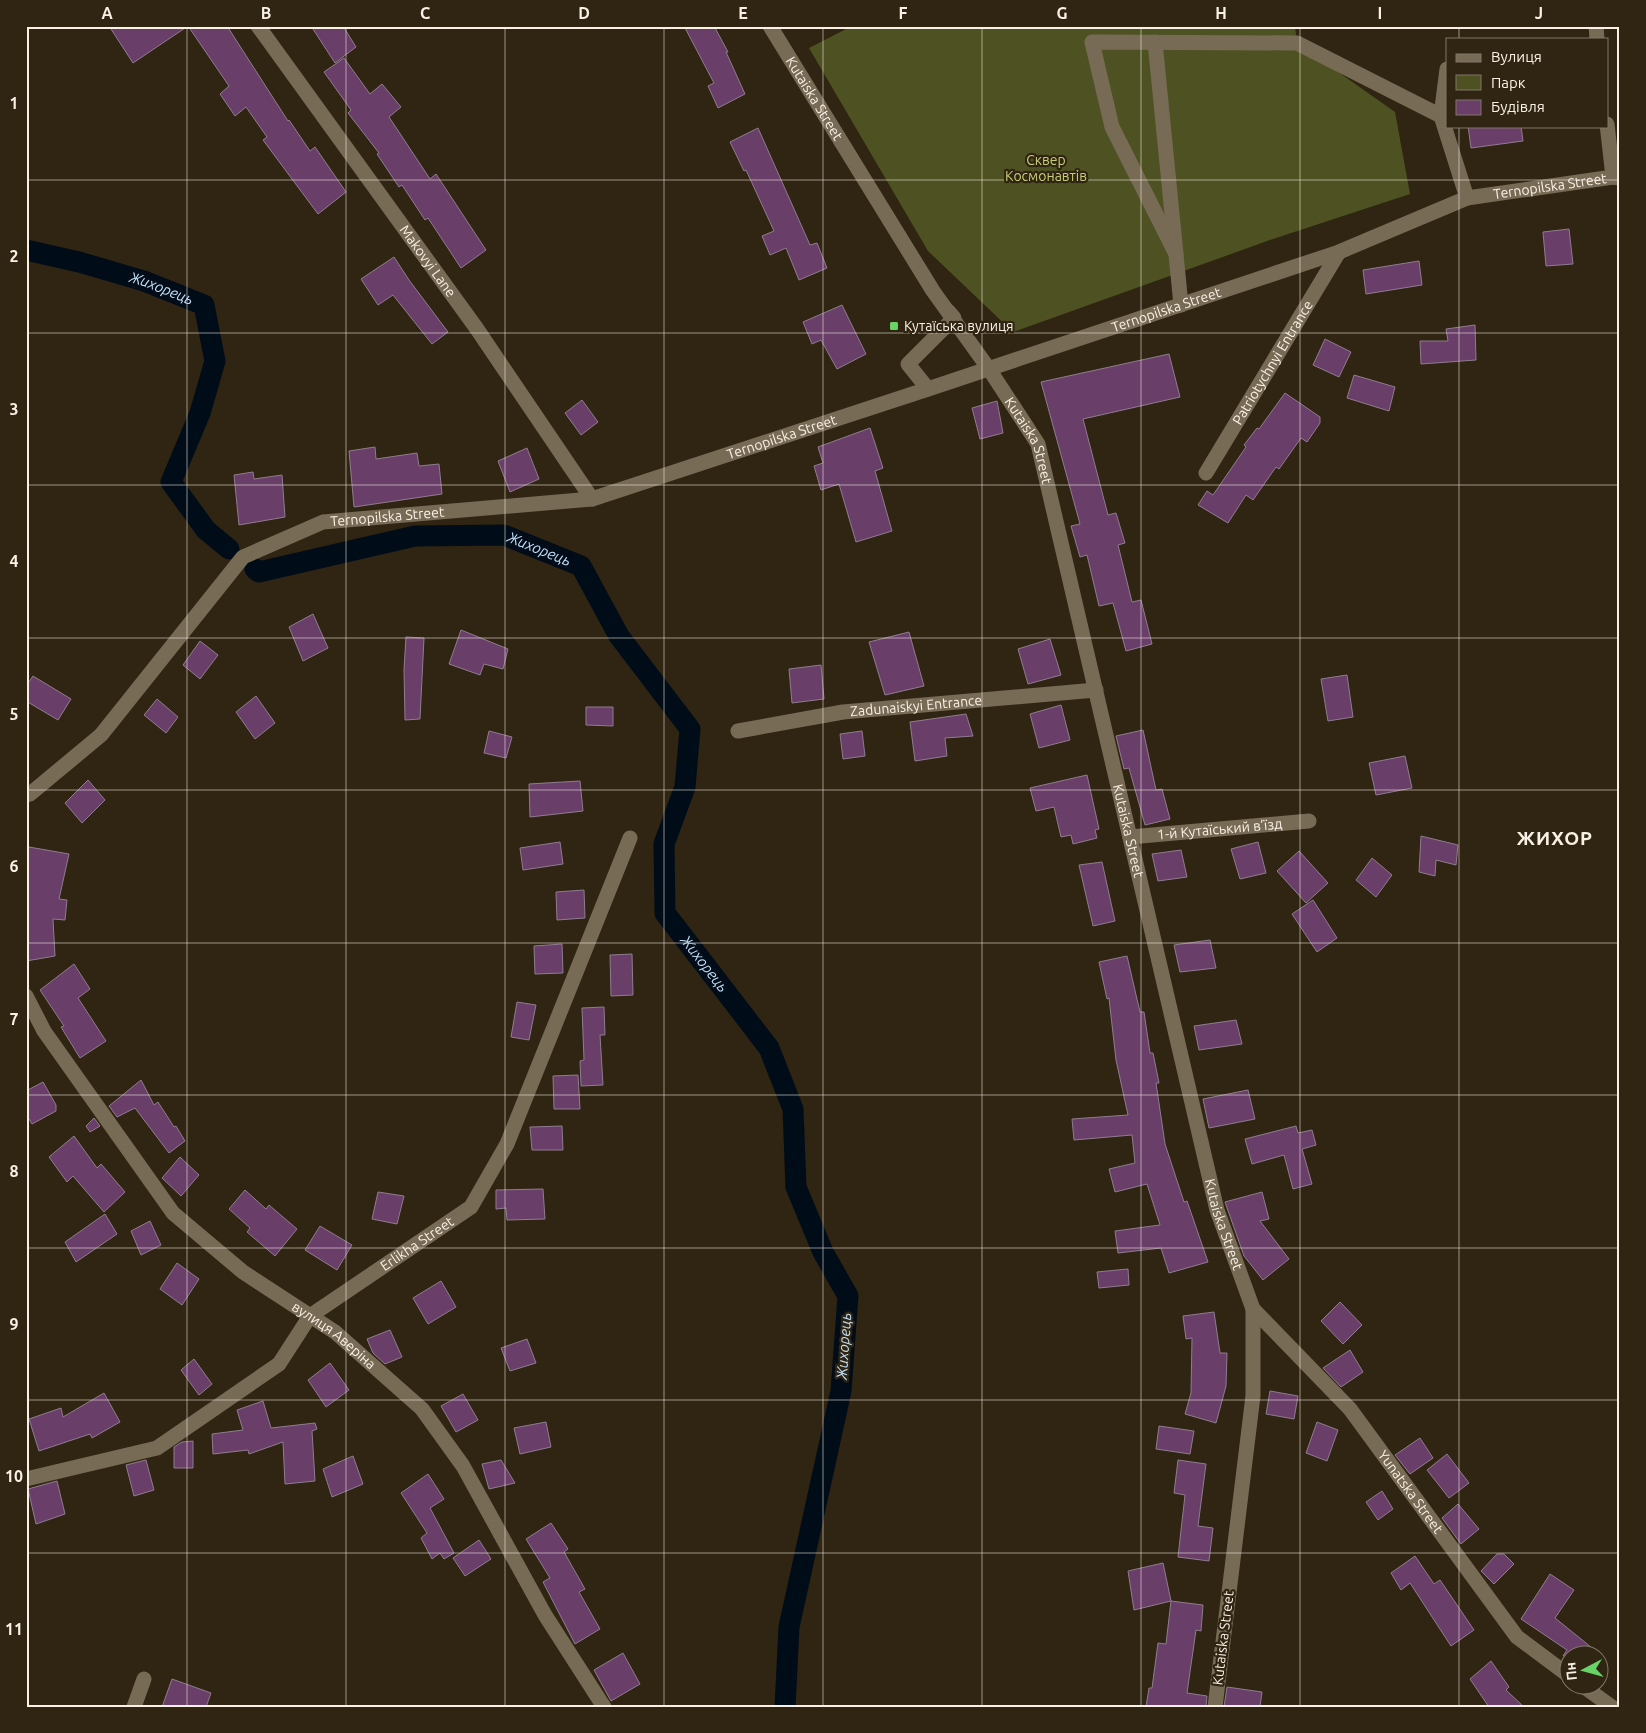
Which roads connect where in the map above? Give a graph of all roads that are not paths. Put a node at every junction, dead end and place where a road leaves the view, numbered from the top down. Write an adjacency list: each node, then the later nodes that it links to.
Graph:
1 (258, 26): 16 (street, Makovyi Lane)
2 (770, 26): 11 (street, Kutaiska Street)
3 (1155, 42): 5 (street); 10 (street); 10 (street)
4 (1446, 77): 5 (street)
5 (1441, 116): 8 (street)
6 (1608, 128): 7 (street)
7 (1617, 177): 8 (street, Ternopilska Street)
8 (1467, 198): 9 (street, Ternopilska Street)
9 (1339, 252): 12 (street, Ternopilska Street); 15 (street, Patriotychnyi Entrance)
10 (1176, 254): 12 (street)
11 (941, 303): 13 (street, Kutaiska Street); 14 (street)
12 (1180, 305): 13 (street, Ternopilska Street)
13 (989, 369): 14 (street, Ternopilska Street); 17 (street, Kutaiska Street)
14 (928, 389): 16 (street, Ternopilska Street)
15 (1206, 473)
16 (592, 499): 19 (street, Ternopilska Street)
17 (1096, 690): 18 (street, Zadunaiskyi Entrance); 21 (street, Kutaiska Street)
18 (738, 731)
19 (27, 797)
20 (1309, 821): 21 (street, 1-й Кутаїський в’їзд)
21 (1130, 837): 24 (street, Kutaiska Street)
22 (630, 838): 25 (street, Erlikha Street)
23 (26, 996): 25 (street, вулиця Аверіна)
24 (1252, 1309): 27 (street, Yunatska Street); 32 (street, Kutaiska Street)
25 (310, 1316): 26 (street, Erlikha Street); 31 (street, вулиця Аверіна)
26 (26, 1479)
27 (1558, 1667)
28 (144, 1679): 30 (street)
29 (1597, 1696): 33 (street)
30 (134, 1707)
31 (604, 1707)
32 (1215, 1707)
33 (1612, 1707)

